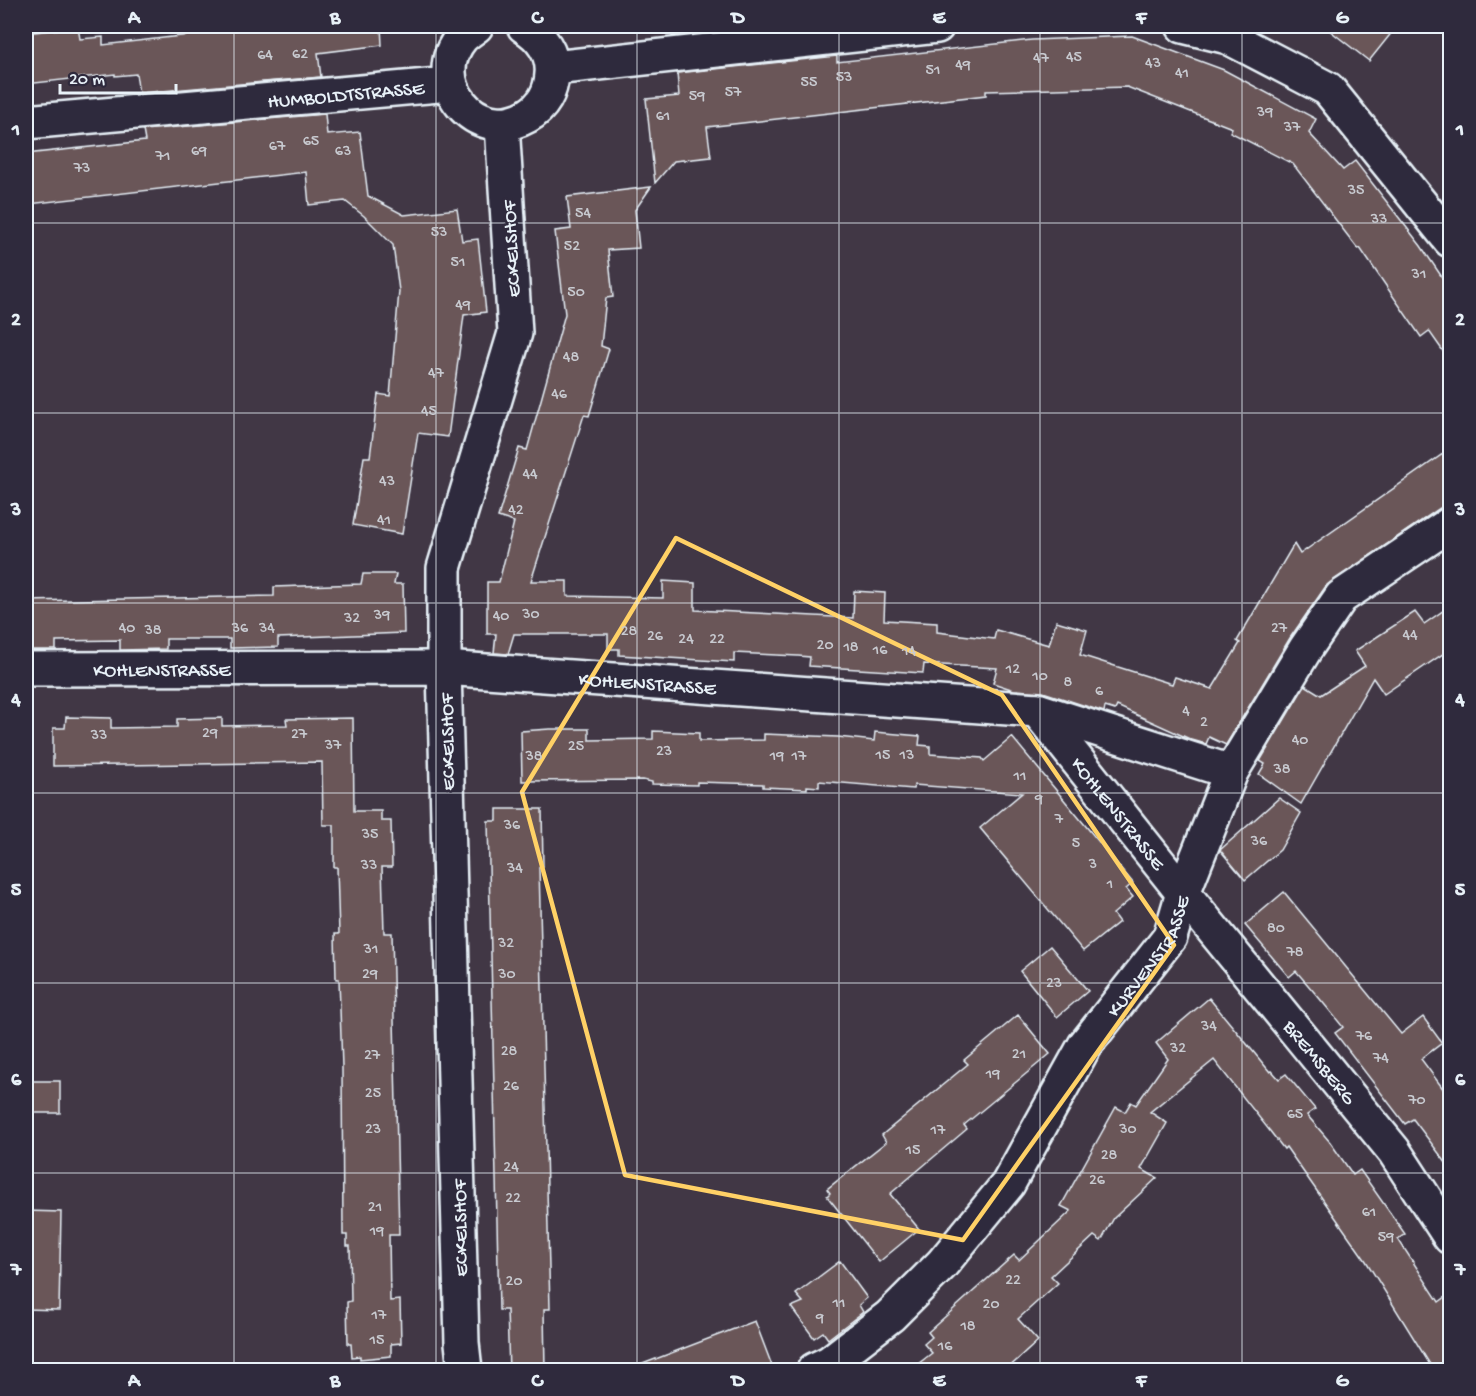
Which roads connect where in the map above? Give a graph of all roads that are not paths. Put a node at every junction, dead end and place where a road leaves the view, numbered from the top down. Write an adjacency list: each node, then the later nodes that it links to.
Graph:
1 (477, 26): 6 (street)
2 (524, 26): 5 (street)
3 (937, 26): 5 (street)
4 (1183, 26): 9 (street)
5 (553, 68): 8 (street)
6 (450, 84): 7 (street, HUMBOLDTSTRASSE); 8 (street)
7 (26, 122)
8 (502, 124): 11 (street, ECKELSHOF)
9 (1450, 240)
10 (1450, 524): 14 (street, KURVENSTRASSE)
11 (444, 668): 12 (street, KOHLENSTRASSE); 13 (street, KOHLENSTRASSE); 17 (street, ECKELSHOF)
12 (26, 669)
13 (1037, 710): 14 (street); 15 (street, KOHLENSTRASSE)
14 (1231, 772): 15 (street, KURVENSTRASSE)
15 (1183, 893): 16 (street, BREMSBERG); 18 (street, KURVENSTRASSE)
16 (1450, 1237)
17 (465, 1371)
18 (814, 1371)

